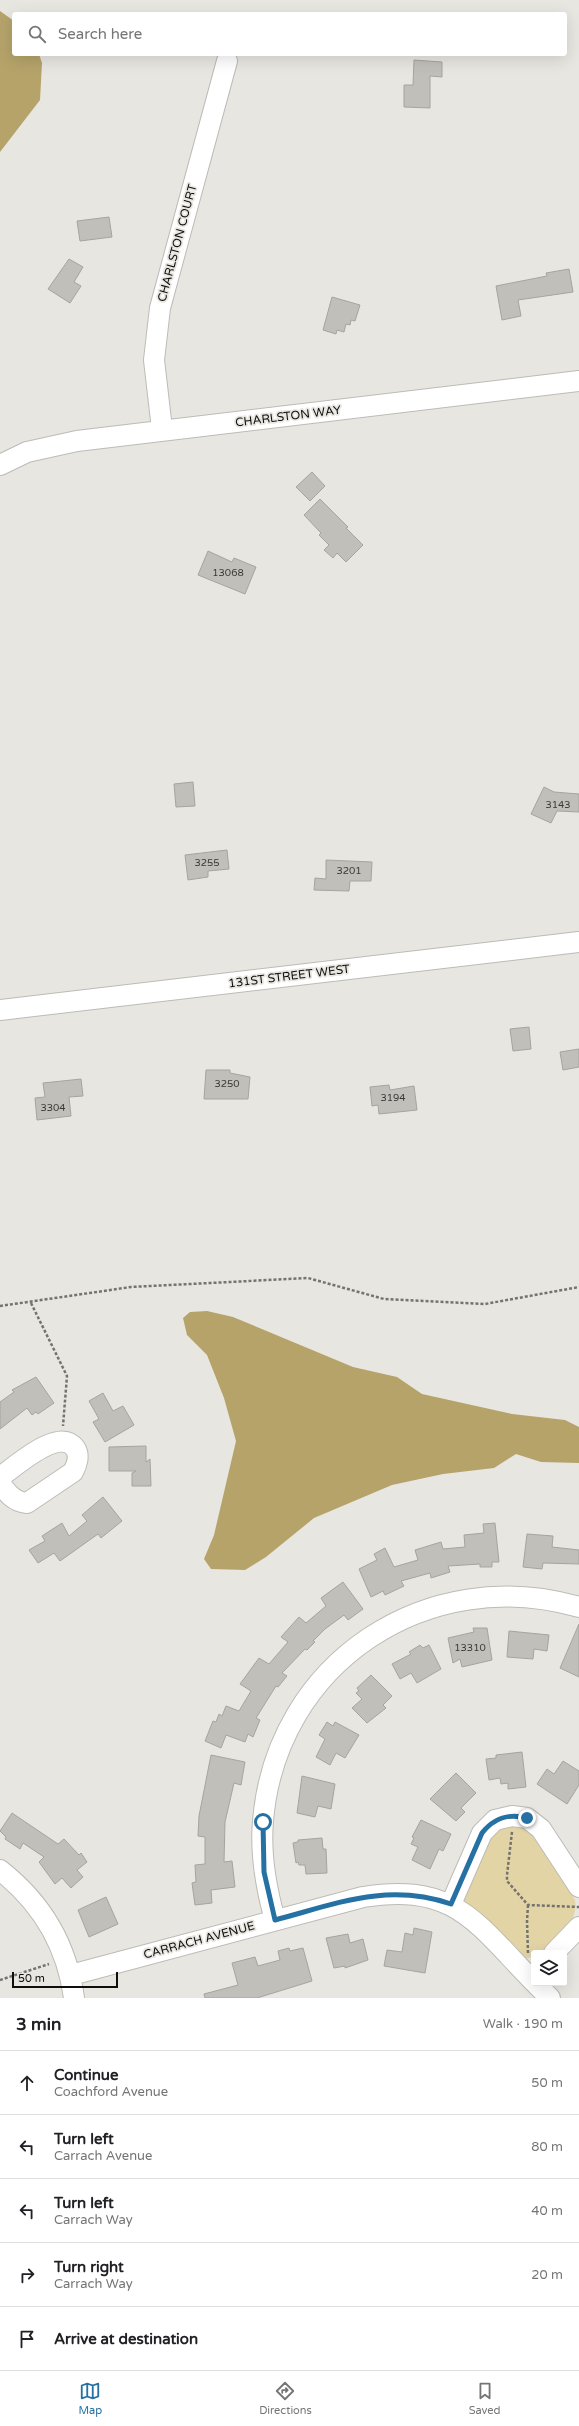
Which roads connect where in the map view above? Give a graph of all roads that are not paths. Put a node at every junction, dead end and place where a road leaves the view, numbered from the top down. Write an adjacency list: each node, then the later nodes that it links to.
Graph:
1 (226, 61): 3 (street, CHARLSTON COURT)
2 (579, 381): 3 (street, CHARLSTON WAY)
3 (162, 429): 4 (street, CHARLSTON WAY)
4 (0, 465)
5 (579, 942): 6 (street, 131ST STREET WEST)
6 (0, 1010)
7 (0, 1477): 8 (street)
8 (0, 1483)
9 (579, 1607): 13 (street)
10 (0, 1870): 16 (street)
11 (579, 1887): 12 (street)
12 (451, 1904): 13 (street, CARRACH AVENUE); 17 (street, CARRACH AVENUE)
13 (275, 1920): 16 (street, CARRACH AVENUE)
14 (579, 1927): 15 (street)
15 (557, 1950)
16 (69, 1967): 19 (street)
17 (531, 1976)
18 (540, 1986): 20 (street, CARRACH AVENUE)
19 (74, 1998)
20 (550, 1998)

